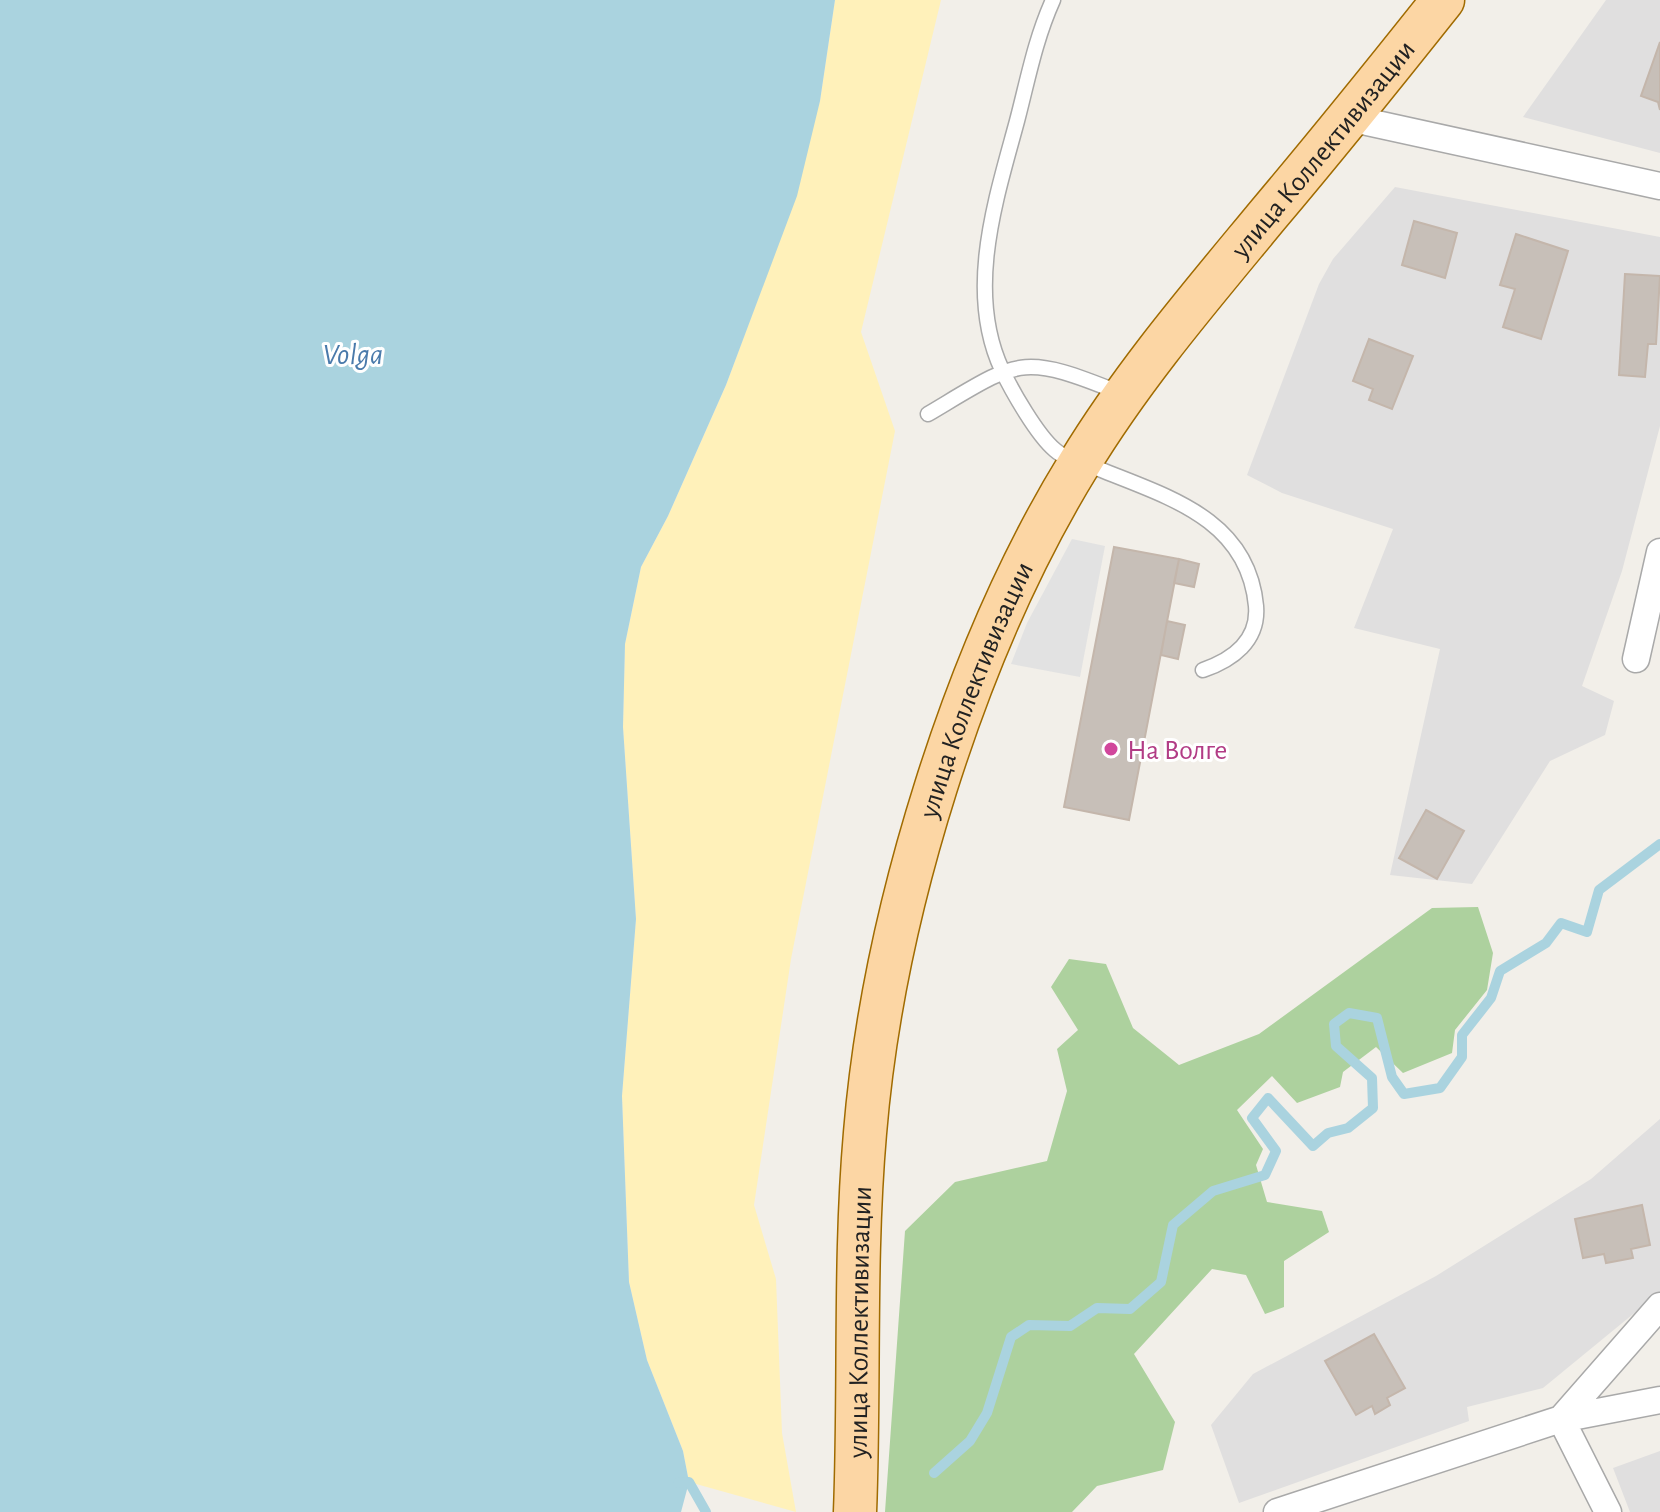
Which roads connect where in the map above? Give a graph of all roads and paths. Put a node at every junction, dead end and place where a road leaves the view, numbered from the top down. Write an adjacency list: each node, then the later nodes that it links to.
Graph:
1 (1053, 0): 5 (lane)
2 (1443, 0): 3 (main road, улица Коллективизации)
3 (1349, 118): 4 (street); 6 (main road, улица Коллективизации)
4 (1660, 186)
5 (1002, 370): 6 (lane); 7 (lane); 8 (lane)
6 (1124, 395): 8 (main road, улица Коллективизации)
7 (928, 414)
8 (1080, 462): 11 (lane); 15 (main road, улица Коллективизации)
9 (1660, 552): 10 (street)
10 (1636, 659)
11 (1203, 670)
12 (1660, 1306): 14 (street)
13 (1660, 1400): 14 (street)
14 (1561, 1419): 16 (street); 17 (street)
15 (855, 1512)
16 (1277, 1512)
17 (1608, 1512)

